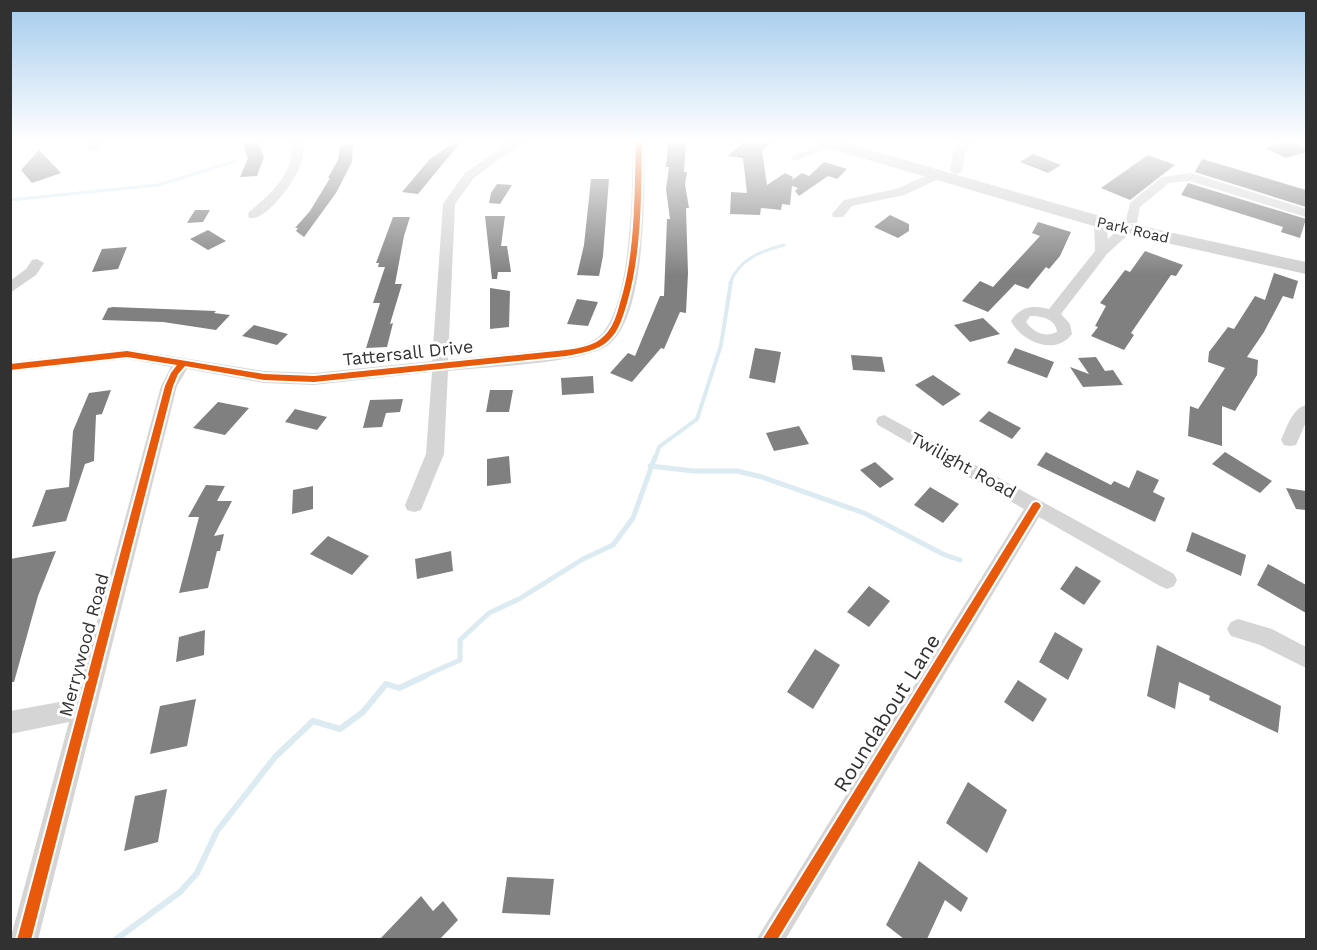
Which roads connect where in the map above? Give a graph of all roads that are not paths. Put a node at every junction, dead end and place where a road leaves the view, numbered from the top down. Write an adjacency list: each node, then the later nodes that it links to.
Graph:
1 (281, 186): 11 (street)
2 (459, 186): 22 (street)
3 (637, 186): 22 (street, Tattersall Drive)
4 (912, 186): 10 (street)
5 (976, 186): 12 (main road, Park Road)
6 (1005, 186): 13 (main road, Park Road)
7 (1158, 186): 13 (street)
8 (1224, 186): 9 (street)
9 (1306, 213)
10 (838, 214)
11 (254, 215)
12 (1100, 222): 13 (main road, Park Road); 14 (street)
13 (1129, 225): 14 (street); 15 (main road, Park Road); 17 (main road, Park Road)
14 (1102, 251): 19 (street)
15 (1306, 257)
16 (37, 263): 18 (street)
17 (1306, 268)
18 (10, 289)
19 (1052, 316)
20 (183, 363): 21 (street, Tattersall Drive); 22 (street, Tattersall Drive); 31 (street, Merrywood Road)
21 (10, 367)
22 (439, 367): 26 (street)
23 (1306, 411): 25 (street)
24 (884, 421): 27 (street, Twilight Road)
25 (1290, 440)
26 (414, 505)
27 (1036, 506): 28 (street, Twilight Road); 34 (street, Roundabout Lane)
28 (1167, 580)
29 (1238, 629): 30 (street)
30 (1306, 658)
31 (85, 708): 32 (street); 33 (street, Merrywood Road)
32 (10, 723)
33 (24, 939)
34 (769, 939)

